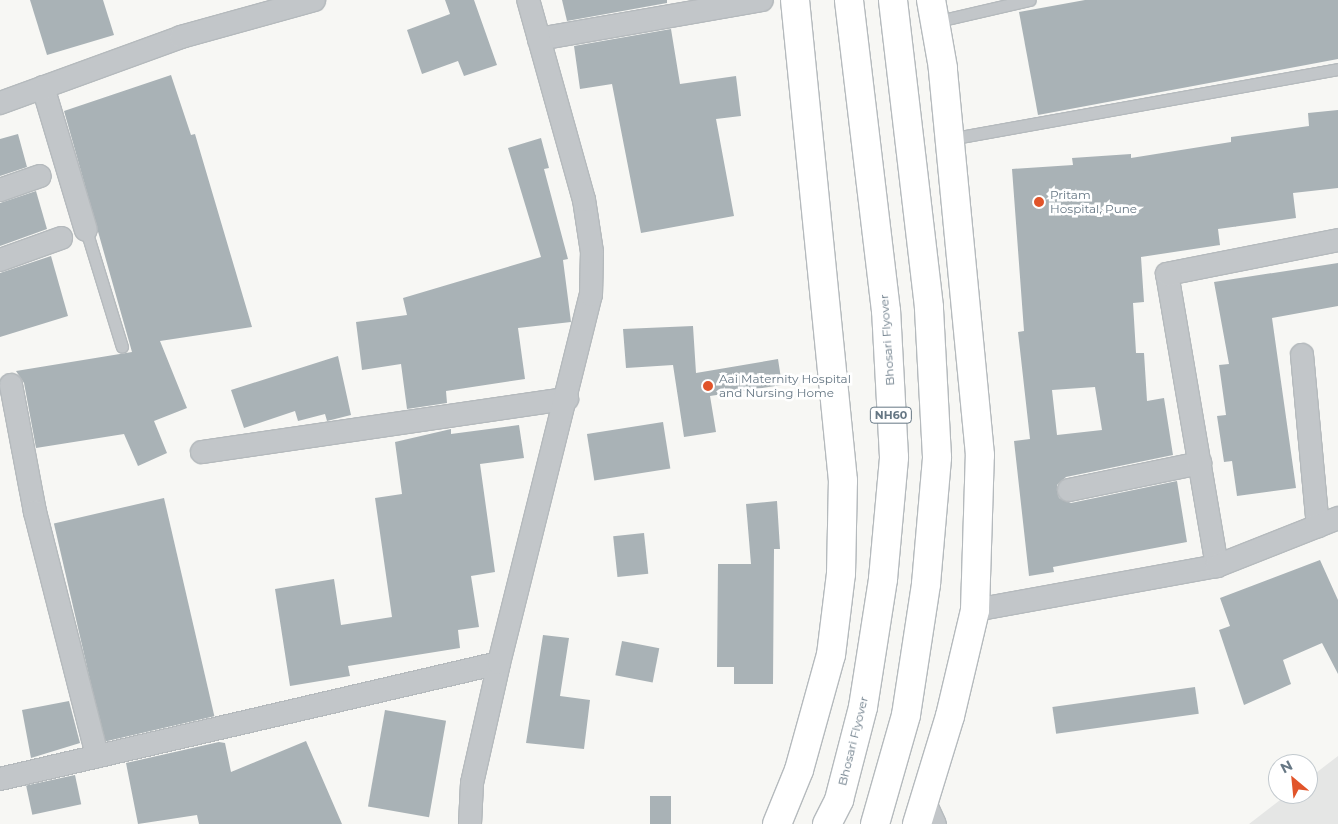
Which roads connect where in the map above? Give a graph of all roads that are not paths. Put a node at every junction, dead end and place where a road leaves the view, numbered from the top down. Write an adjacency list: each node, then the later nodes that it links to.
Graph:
1 (314, 0): 11 (street)
2 (528, 0): 9 (street)
3 (762, 0): 9 (street)
4 (796, 0): 35 (main road)
5 (850, 0): 36 (main road, Bhosari Flyover / NH60)
6 (893, 0): 37 (main road)
7 (1029, 0): 8 (lane)
8 (933, 11): 13 (main road)
9 (539, 39): 23 (street)
10 (1338, 68): 13 (lane)
11 (43, 87): 12 (street); 16 (street)
12 (0, 103)
13 (950, 139): 29 (main road)
14 (40, 176): 15 (street)
15 (0, 190)
16 (86, 230): 20 (lane)
17 (62, 238): 19 (street)
18 (1338, 240): 25 (street)
19 (0, 260)
20 (122, 347)
21 (1302, 355): 27 (street)
22 (10, 385): 31 (street)
23 (567, 399): 24 (street); 30 (street)
24 (202, 452)
25 (1200, 463): 26 (street); 28 (street)
26 (1069, 490)
27 (1328, 522): 28 (street)
28 (1217, 566): 29 (street)
29 (975, 610): 33 (main road)
30 (498, 663): 31 (street); 34 (street)
31 (97, 756): 32 (street)
32 (0, 779)
33 (926, 818)
34 (470, 824)
35 (777, 824)
36 (827, 824)
37 (875, 824)

